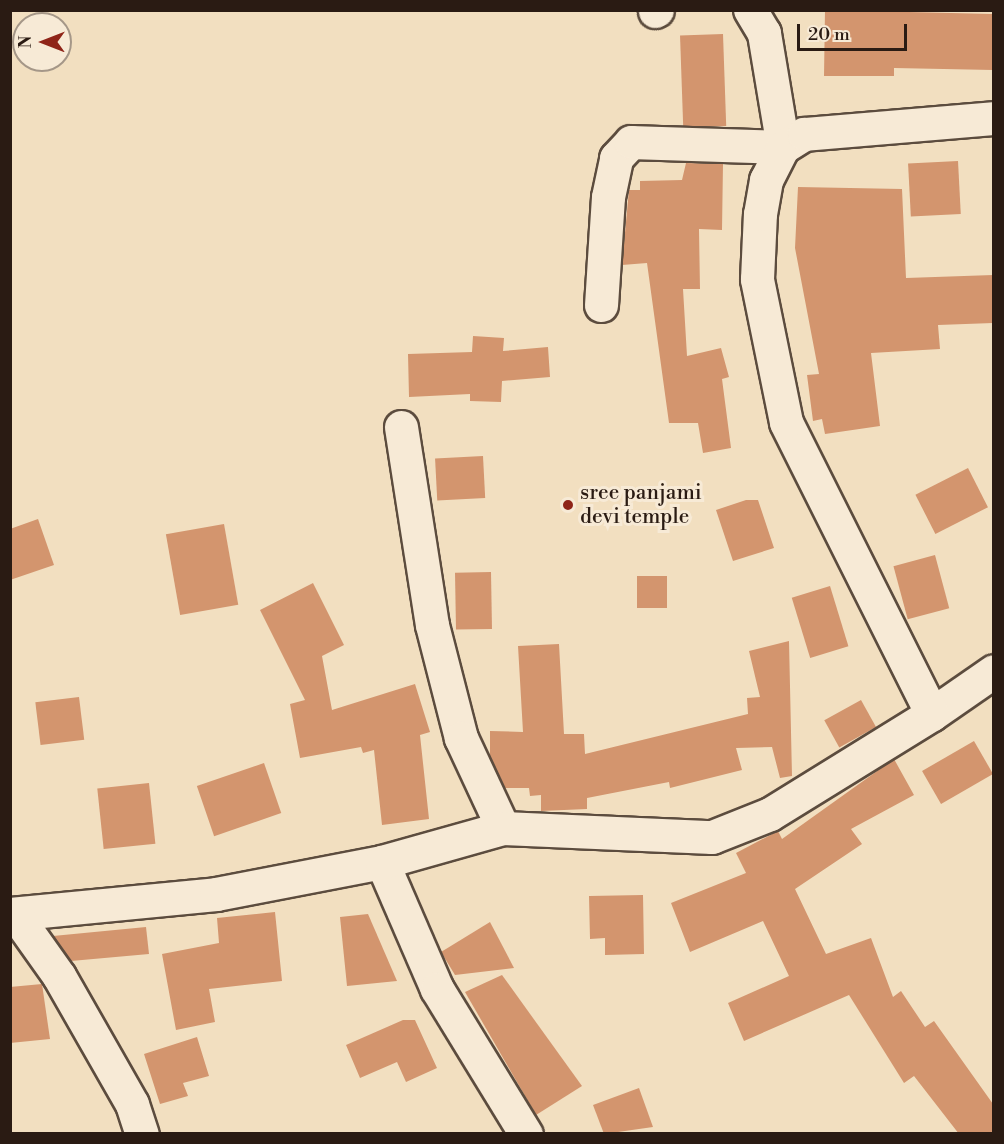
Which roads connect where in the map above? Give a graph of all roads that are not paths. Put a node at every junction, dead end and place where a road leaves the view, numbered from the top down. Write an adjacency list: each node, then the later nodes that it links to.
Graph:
1 (750, 10): 3 (street)
2 (993, 118): 3 (street)
3 (783, 147): 4 (street); 7 (street)
4 (600, 305)
5 (401, 427): 8 (street)
6 (993, 671): 7 (street)
7 (932, 714): 8 (street)
8 (502, 828): 9 (street)
9 (382, 862): 10 (street); 12 (street)
10 (13, 914): 11 (street)
11 (142, 1134)
12 (526, 1134)

